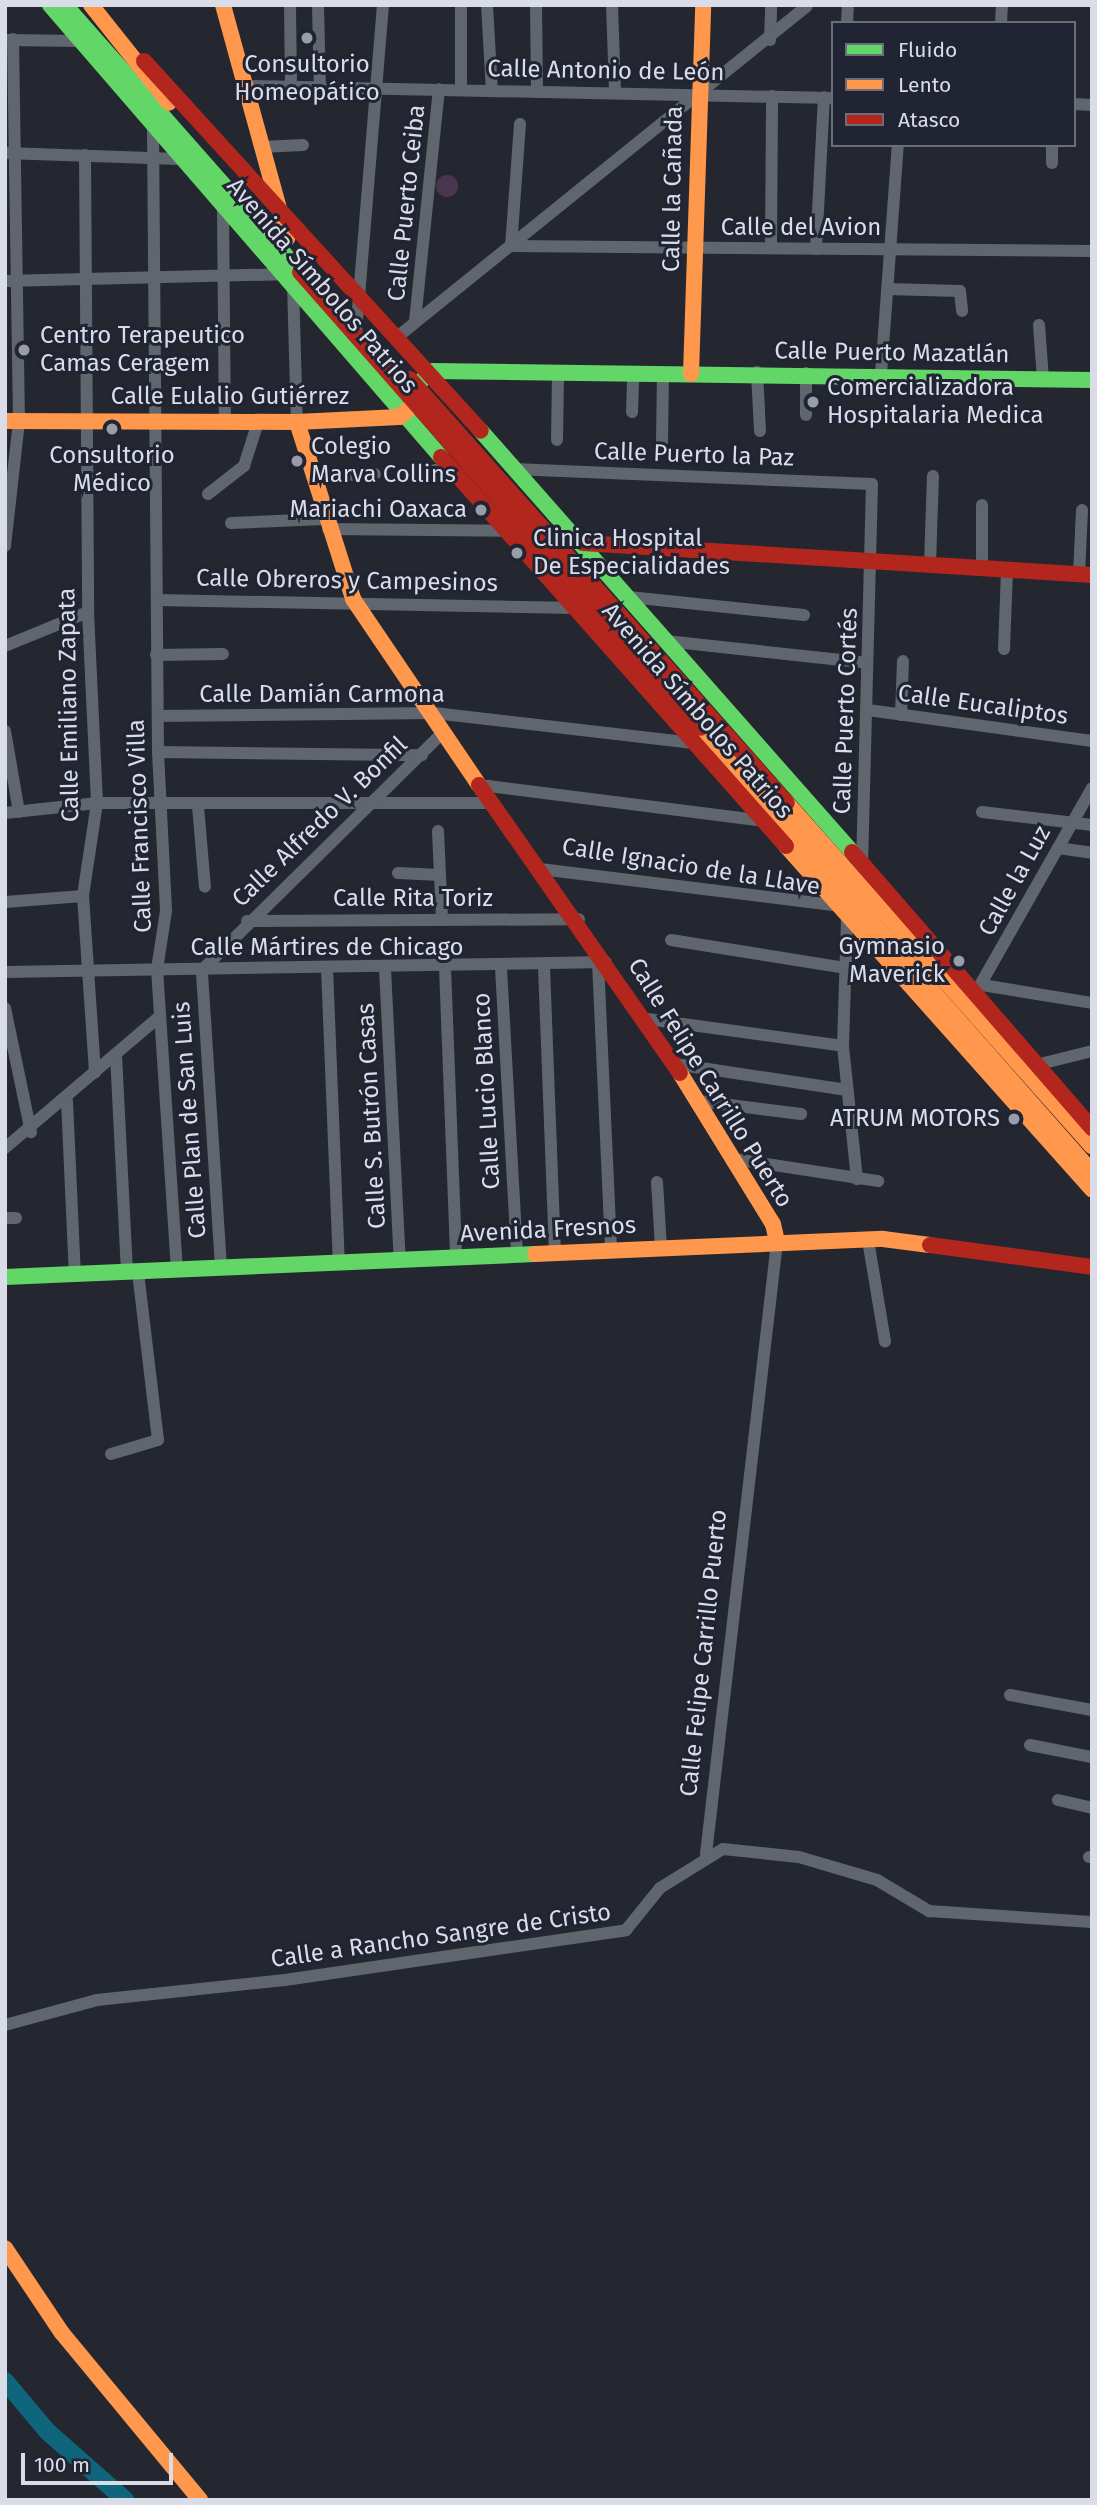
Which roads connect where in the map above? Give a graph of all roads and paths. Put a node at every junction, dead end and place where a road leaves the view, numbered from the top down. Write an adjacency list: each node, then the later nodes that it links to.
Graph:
1 (50, 5): 18 (street, Avenida Símbolos Patrios)
2 (65, 5): 52 (street, Avenida Símbolos Patrios)
3 (91, 5): 15 (street, Avenida Símbolos Patrios)
4 (223, 5): 19 (street)
5 (289, 5): 21 (street)
6 (318, 5): 23 (street)
7 (383, 5): 20 (street)
8 (461, 5): 24 (street)
9 (487, 5): 25 (street)
10 (536, 5): 26 (street)
11 (612, 5): 27 (street)
12 (703, 5): 28 (street, Calle la Cañada)
13 (771, 5): 17 (street)
14 (807, 6): 17 (street)
15 (117, 35): 42 (street, Avenida Símbolos Patrios); 44 (street, Avenida Símbolos Patrios)
16 (9, 40): 18 (street); 37 (street)
17 (770, 40): 28 (street)
18 (79, 41): 32 (street, Avenida Símbolos Patrios)
19 (248, 86): 21 (street, Calle Antonio de León); 34 (street)
20 (379, 87): 22 (street, Calle Antonio de León); 23 (street, Calle Antonio de León); 57 (street)
21 (292, 89): 23 (street, Calle Antonio de León)
22 (439, 89): 24 (street, Calle Antonio de León); 59 (street, Calle Puerto Ceiba)
23 (320, 90)
24 (461, 90): 25 (street, Calle Antonio de León)
25 (492, 91): 26 (street, Calle Antonio de León)
26 (537, 92): 27 (street, Calle Antonio de León)
27 (615, 92): 28 (street, Calle Antonio de León)
28 (698, 92): 29 (street, Calle Antonio de León); 45 (street); 49 (street, Calle la Cañada)
29 (772, 96): 30 (street, Calle Antonio de León); 46 (street)
30 (829, 97): 47 (street)
31 (520, 124): 45 (street)
32 (153, 130): 39 (street, Calle Francisco Villa); 40 (street, Avenida Símbolos Patrios)
33 (303, 145): 34 (street)
34 (261, 147): 42 (street)
35 (898, 147): 48 (street)
36 (1052, 147): 41 (street)
37 (12, 153): 38 (street); 55 (street)
38 (85, 155): 39 (street); 53 (street, Calle Emiliano Zapata)
39 (153, 157): 40 (street); 54 (street, Calle Francisco Villa)
40 (179, 159): 43 (street, Avenida Símbolos Patrios)
41 (1052, 163)
42 (278, 207): 44 (street); 57 (street, Avenida Símbolos Patrios)
43 (223, 208): 51 (street); 52 (street, Avenida Símbolos Patrios)
44 (287, 238): 60 (street, Avenida Símbolos Patrios)
45 (511, 246): 49 (street, Calle del Avion); 59 (street)
46 (771, 248): 47 (street, Calle del Avion); 49 (street, Calle del Avion)
47 (816, 248): 48 (street, Calle del Avion)
48 (891, 248): 50 (street, Calle del Avion); 56 (street)
49 (694, 249): 69 (street, Calle la Cañada)
50 (1092, 251)
51 (221, 276): 52 (street); 54 (street); 81 (street)
52 (291, 276): 60 (street, Avenida Símbolos Patrios); 74 (street, Avenida Símbolos Patrios); 83 (street)
53 (85, 278): 54 (street); 55 (street); 78 (street, Calle Emiliano Zapata)
54 (153, 279): 80 (street, Calle Francisco Villa)
55 (11, 281): 79 (street)
56 (887, 289): 58 (street); 70 (street)
57 (360, 295): 60 (street); 62 (street, Avenida Símbolos Patrios)
58 (962, 311)
59 (415, 321): 62 (street)
60 (357, 325): 73 (street, Avenida Símbolos Patrios); 74 (street, Avenida Símbolos Patrios)
61 (1039, 325): 71 (street)
62 (396, 338): 66 (street, Avenida Símbolos Patrios)
63 (757, 372): 65 (street, Calle Puerto Mazatlán); 69 (street, Calle Puerto Mazatlán); 84 (street)
64 (558, 373): 66 (street, Calle Puerto Mazatlán); 67 (street, Calle Puerto Mazatlán); 85 (street)
65 (806, 373): 70 (street, Calle Puerto Mazatlán); 77 (street)
66 (428, 374): 73 (street); 76 (street, Avenida Símbolos Patrios)
67 (633, 374): 68 (street, Calle Puerto Mazatlán); 75 (street)
68 (663, 374): 69 (street, Calle Puerto Mazatlán); 86 (street)
69 (691, 374)
70 (881, 374): 71 (street, Calle Puerto Mazatlán)
71 (1043, 379): 72 (street, Calle Puerto Mazatlán)
72 (1092, 380)
73 (416, 386): 74 (street); 76 (street, Avenida Símbolos Patrios)
74 (409, 409): 83 (street, Calle Eulalio Gutiérrez); 87 (street, Avenida Símbolos Patrios); 184 (street, Avenida Símbolos Patrios)
75 (632, 412)
76 (452, 414): 88 (street, Avenida Símbolos Patrios); 188 (street, Avenida Símbolos Patrios)
77 (806, 415)
78 (87, 420): 79 (street, Calle Eulalio Gutiérrez); 80 (street, Calle Eulalio Gutiérrez); 111 (street, Calle Emiliano Zapata)
79 (12, 421): 101 (street)
80 (158, 421): 81 (street, Calle Eulalio Gutiérrez); 109 (street, Calle Francisco Villa)
81 (225, 422): 82 (street, Calle Eulalio Gutiérrez)
82 (258, 422): 83 (street, Calle Eulalio Gutiérrez); 94 (street)
83 (297, 422): 91 (street, Calle Felipe Carrillo Puerto)
84 (760, 431)
85 (557, 440)
86 (662, 442)
87 (450, 468): 90 (street); 99 (street, Avenida Símbolos Patrios)
88 (514, 468): 93 (street, Calle Puerto la Paz); 100 (street, Avenida Símbolos Patrios)
89 (375, 474): 91 (street)
90 (411, 474)
91 (312, 476): 98 (street, Calle Felipe Carrillo Puerto)
92 (933, 476): 103 (street)
93 (872, 484): 102 (street, Calle Puerto Cortés)
94 (208, 494)
95 (982, 505): 104 (street)
96 (1082, 510): 106 (street)
97 (231, 523): 98 (street)
98 (326, 524): 99 (street); 108 (street, Calle Felipe Carrillo Puerto)
99 (505, 531): 110 (street, Avenida Símbolos Patrios)
100 (583, 544): 102 (street); 107 (street, Avenida Símbolos Patrios)
101 (5, 546)
102 (873, 561): 103 (street); 119 (street, Calle Puerto Cortés)
103 (930, 565): 104 (street)
104 (982, 569): 105 (street)
105 (1007, 570): 106 (street); 115 (street)
106 (1086, 575)
107 (628, 597): 112 (street); 113 (street, Avenida Símbolos Patrios)
108 (353, 599): 109 (street, Calle Obreros y Campesinos); 110 (street, Calle Obreros y Campesinos); 123 (street, Calle Felipe Carrillo Puerto)
109 (157, 600): 117 (street, Calle Francisco Villa)
110 (579, 608): 127 (street, Avenida Símbolos Patrios)
111 (88, 612): 114 (street); 132 (street, Calle Emiliano Zapata)
112 (804, 615)
113 (666, 641): 119 (street); 145 (street, Avenida Símbolos Patrios)
114 (5, 646)
115 (1004, 649)
116 (223, 654): 117 (street)
117 (156, 655): 122 (street, Calle Francisco Villa)
118 (903, 661): 121 (street)
119 (867, 663): 120 (street, Calle Puerto Cortés)
120 (868, 710): 121 (street, Calle Eucaliptos); 145 (street, Calle Puerto Cortés)
121 (901, 715): 126 (street, Calle Eucaliptos)
122 (158, 716): 123 (street, Calle Damián Carmona); 128 (street, Calle Francisco Villa)
123 (425, 716): 125 (street, Calle Felipe Carrillo Puerto); 127 (street, Calle Damián Carmona)
124 (5, 731): 136 (street)
125 (439, 736): 129 (street, Calle Alfredo V. Bonfil); 131 (street, Calle Felipe Carrillo Puerto)
126 (1092, 741)
127 (693, 743): 139 (street, Avenida Símbolos Patrios)
128 (158, 751): 129 (street); 133 (street, Calle Francisco Villa)
129 (422, 755): 135 (street, Calle Alfredo V. Bonfil)
130 (1092, 788): 140 (street, Calle la Luz)
131 (486, 797): 135 (street); 139 (street); 146 (street, Calle Felipe Carrillo Puerto)
132 (97, 803): 133 (street); 136 (street); 150 (street, Calle Emiliano Zapata)
133 (161, 803): 134 (street); 165 (street, Calle Francisco Villa)
134 (198, 806): 135 (street); 149 (street)
135 (370, 806): 156 (street, Calle Alfredo V. Bonfil)
136 (19, 812): 138 (street)
137 (982, 812): 140 (street)
138 (5, 813)
139 (759, 820): 152 (street, Avenida Símbolos Patrios)
140 (1072, 822): 141 (street); 143 (street, Calle la Luz)
141 (1092, 825)
142 (438, 831): 148 (street)
143 (1058, 848): 144 (street); 169 (street, Calle la Luz)
144 (1092, 853)
145 (862, 862): 169 (street, Avenida Símbolos Patrios)
146 (540, 869): 152 (street, Calle Ignacio de la Llave); 153 (street, Calle Felipe Carrillo Puerto)
147 (398, 873): 148 (street)
148 (440, 875): 155 (street)
149 (205, 887)
150 (83, 896): 151 (street); 166 (street, Calle Emiliano Zapata)
151 (5, 902)
152 (835, 905): 154 (street, Avenida Símbolos Patrios)
153 (580, 919): 155 (street, Calle Rita Toriz); 158 (street, Calle Felipe Carrillo Puerto)
154 (847, 919): 164 (street); 187 (street, Avenida Símbolos Patrios)
155 (442, 920): 156 (street, Calle Rita Toriz)
156 (247, 921): 167 (street, Calle Alfredo V. Bonfil)
157 (671, 940): 164 (street)
158 (602, 962): 160 (street, Calle Mártires de Chicago); 173 (street, Calle Felipe Carrillo Puerto); 199 (street)
159 (445, 967): 162 (street, Calle Mártires de Chicago); 163 (street, Calle Mártires de Chicago); 202 (street)
160 (544, 967): 163 (street, Calle Mártires de Chicago); 200 (street)
161 (327, 968): 162 (street, Calle Mártires de Chicago); 167 (street, Calle Mártires de Chicago); 204 (street)
162 (385, 968): 203 (street, Calle S. Butrón Casas)
163 (501, 968): 201 (street, Calle Lucio Blanco)
164 (845, 968): 174 (street)
165 (157, 969): 166 (street, Calle Mártires de Chicago); 167 (street, Calle Mártires de Chicago); 172 (street, Calle Francisco Villa)
166 (86, 970): 168 (street, Calle Mártires de Chicago); 179 (street, Calle Emiliano Zapata)
167 (202, 970): 205 (street, Calle Plan de San Luis)
168 (5, 972)
169 (978, 990): 170 (street); 178 (street, Avenida Símbolos Patrios)
170 (1092, 1003)
171 (5, 1008): 186 (street)
172 (159, 1017): 176 (street); 207 (street, Calle Francisco Villa)
173 (647, 1018): 174 (street); 177 (street, Calle Felipe Carrillo Puerto)
174 (844, 1046): 180 (street)
175 (1092, 1051): 178 (street)
176 (116, 1055): 179 (street); 208 (street)
177 (675, 1064): 180 (street); 182 (street, Calle Felipe Carrillo Puerto)
178 (1036, 1065): 185 (street, Avenida Símbolos Patrios)
179 (95, 1073): 181 (street)
180 (847, 1090): 192 (street)
181 (66, 1101): 186 (street); 209 (street)
182 (698, 1101): 183 (street); 190 (street, Calle Felipe Carrillo Puerto)
183 (801, 1114)
184 (1043, 1118): 187 (street); 191 (street, Avenida Símbolos Patrios)
185 (1092, 1127)
186 (31, 1132): 189 (street)
187 (1050, 1145): 195 (street, Avenida Símbolos Patrios)
188 (1092, 1146)
189 (5, 1148)
190 (734, 1159): 192 (street); 197 (street, Calle Felipe Carrillo Puerto)
191 (1092, 1172)
192 (857, 1179): 193 (street)
193 (878, 1181)
194 (657, 1182): 198 (street)
195 (1092, 1191)
196 (868, 1240): 197 (street, Avenida Fresnos); 206 (street, Avenida Fresnos); 211 (street)
197 (777, 1242): 198 (street, Avenida Fresnos); 219 (street, Calle Felipe Carrillo Puerto)
198 (661, 1248): 199 (street, Avenida Fresnos)
199 (611, 1250): 200 (street, Avenida Fresnos)
200 (555, 1252): 201 (street, Avenida Fresnos)
201 (517, 1255): 202 (street, Avenida Fresnos)
202 (456, 1257): 203 (street, Avenida Fresnos)
203 (400, 1261): 204 (street, Avenida Fresnos)
204 (339, 1262): 205 (street, Avenida Fresnos)
205 (221, 1267): 207 (street, Avenida Fresnos)
206 (1092, 1267)
207 (177, 1269): 208 (street, Avenida Fresnos)
208 (133, 1273): 209 (street, Avenida Fresnos); 212 (street)
209 (75, 1275): 210 (street, Avenida Fresnos)
210 (5, 1277)
211 (885, 1342)
212 (111, 1454)
213 (1010, 1695): 214 (street)
214 (1092, 1710)
215 (1030, 1745): 216 (street)
216 (1092, 1757)
217 (1058, 1800): 218 (street)
218 (1092, 1808)
219 (706, 1854): 220 (street); 221 (street, Calle a Rancho Sangre de Cristo)
220 (1092, 1922)
221 (5, 2025)
222 (5, 2248): 223 (street)
223 (200, 2500)

